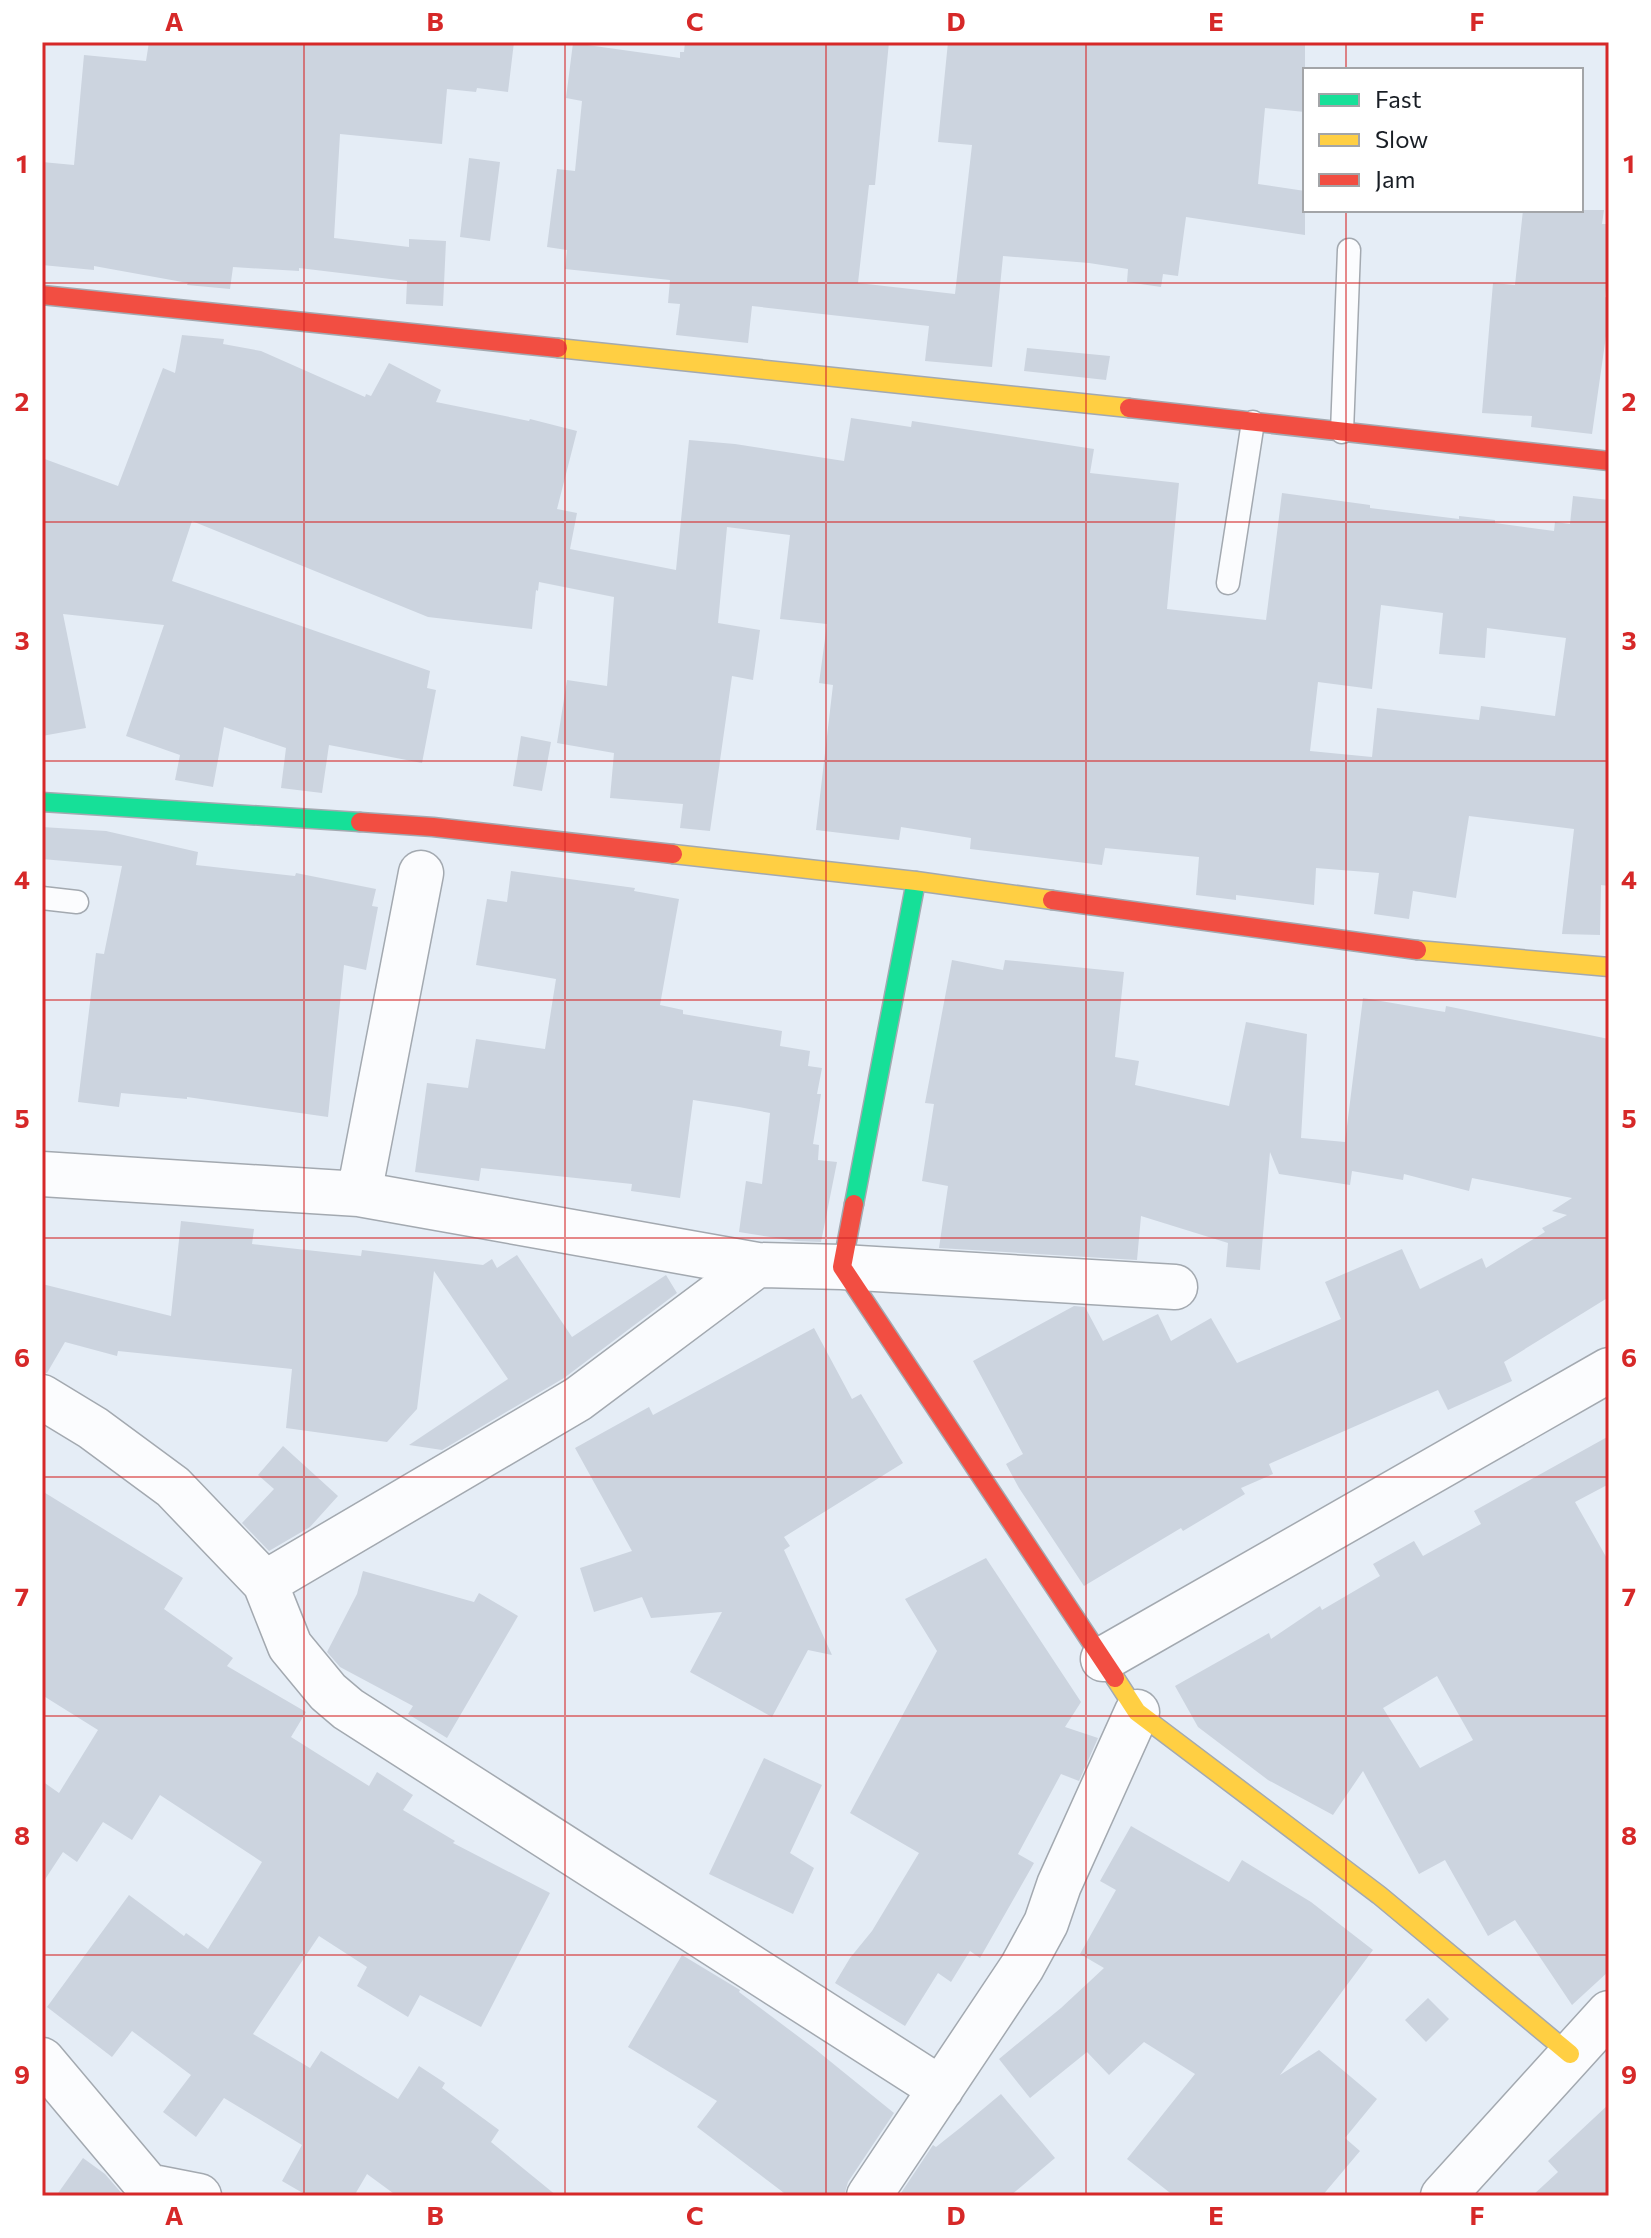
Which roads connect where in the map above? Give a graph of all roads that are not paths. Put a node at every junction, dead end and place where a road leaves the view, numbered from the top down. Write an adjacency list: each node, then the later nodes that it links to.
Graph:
1 (1349, 250): 4 (lane)
2 (42, 295): 3 (street)
3 (1253, 422): 4 (street); 6 (lane)
4 (1342, 432): 5 (street)
5 (1609, 461)
6 (1228, 583)
7 (42, 802): 9 (street)
8 (421, 873): 14 (street)
9 (916, 881): 12 (street); 16 (street)
10 (42, 898): 11 (lane)
11 (77, 902)
12 (1609, 967)
13 (42, 1174): 14 (street)
14 (359, 1194): 15 (street)
15 (757, 1265): 16 (street); 20 (street)
16 (842, 1267): 17 (street); 21 (street)
17 (1175, 1287)
18 (1609, 1370): 21 (street)
19 (42, 1397): 20 (street)
20 (265, 1583): 26 (street)
21 (1103, 1659): 22 (street)
22 (1137, 1712): 24 (street); 26 (street)
23 (1609, 2013): 24 (street)
24 (1570, 2054): 28 (street)
25 (42, 2060): 27 (street)
26 (941, 2089): 30 (street)
27 (145, 2191): 29 (street)
28 (1446, 2195)
29 (199, 2196)
30 (869, 2196)

